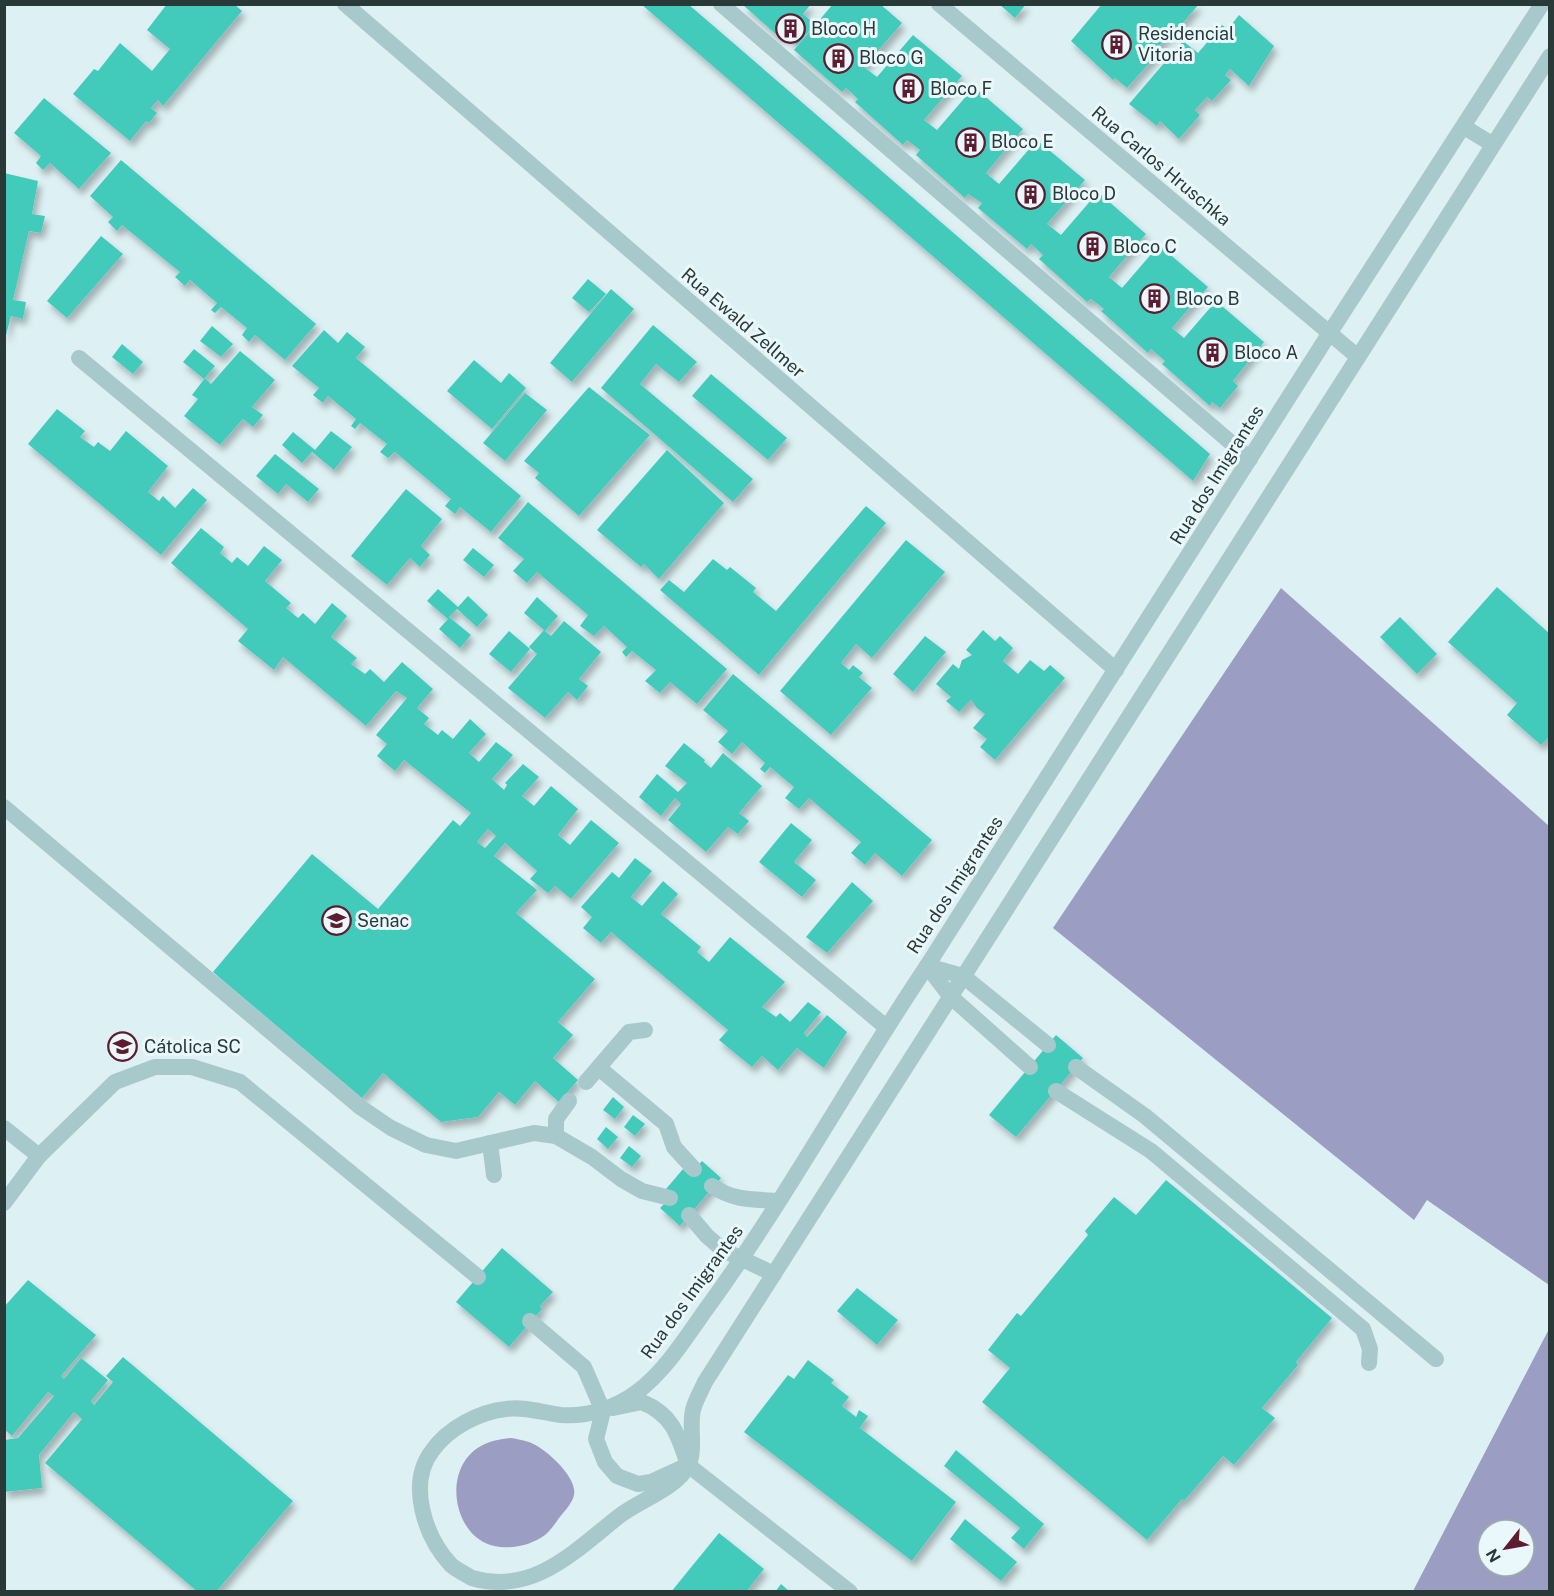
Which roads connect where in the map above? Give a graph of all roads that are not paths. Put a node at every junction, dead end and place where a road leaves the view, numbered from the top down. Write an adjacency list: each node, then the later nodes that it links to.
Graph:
1 (345, 4): 12 (street, Rua Ewald Zellmer)
2 (721, 4): 11 (street)
3 (939, 4): 8 (street, Rua Carlos Hruschka)
4 (1542, 4): 6 (street, Rua dos Imigrantes)
5 (1550, 56): 7 (street)
6 (1464, 127): 7 (street); 8 (street, Rua dos Imigrantes)
7 (1492, 144): 9 (street)
8 (1329, 334): 9 (street, Rua Carlos Hruschka); 11 (street, Rua dos Imigrantes)
9 (1358, 357): 15 (street)
10 (79, 358): 17 (street)
11 (1250, 459): 12 (street, Rua dos Imigrantes)
12 (1116, 670): 14 (street, Rua dos Imigrantes)
13 (4, 807): 28 (street)
14 (927, 966): 15 (street); 16 (street); 17 (street, Rua dos Imigrantes)
15 (963, 976): 16 (street); 19 (street)
16 (950, 996): 20 (street); 38 (street)
17 (886, 1027): 34 (street, Rua dos Imigrantes)
18 (645, 1030): 22 (street)
19 (1048, 1045)
20 (1030, 1067)
21 (1076, 1067): 41 (street)
22 (599, 1068): 23 (street); 30 (street)
23 (586, 1082)
24 (1056, 1091): 42 (street)
25 (569, 1101): 27 (street)
26 (4, 1128): 29 (street)
27 (556, 1136): 28 (street); 33 (street)
28 (490, 1143): 31 (street)
29 (39, 1156): 35 (street); 39 (street)
30 (694, 1169)
31 (494, 1175)
32 (712, 1186): 34 (street)
33 (670, 1198)
34 (778, 1201): 37 (street, Rua dos Imigrantes)
35 (4, 1203)
36 (689, 1215): 37 (street)
37 (742, 1259): 38 (street); 43 (street, Rua dos Imigrantes)
38 (774, 1274): 44 (street)
39 (478, 1277)
40 (530, 1321): 43 (street)
41 (1436, 1359)
42 (1369, 1363)
43 (603, 1411): 44 (street); 44 (street); 44 (street, Rua dos Imigrantes)
44 (688, 1465): 45 (street)
45 (850, 1592)

